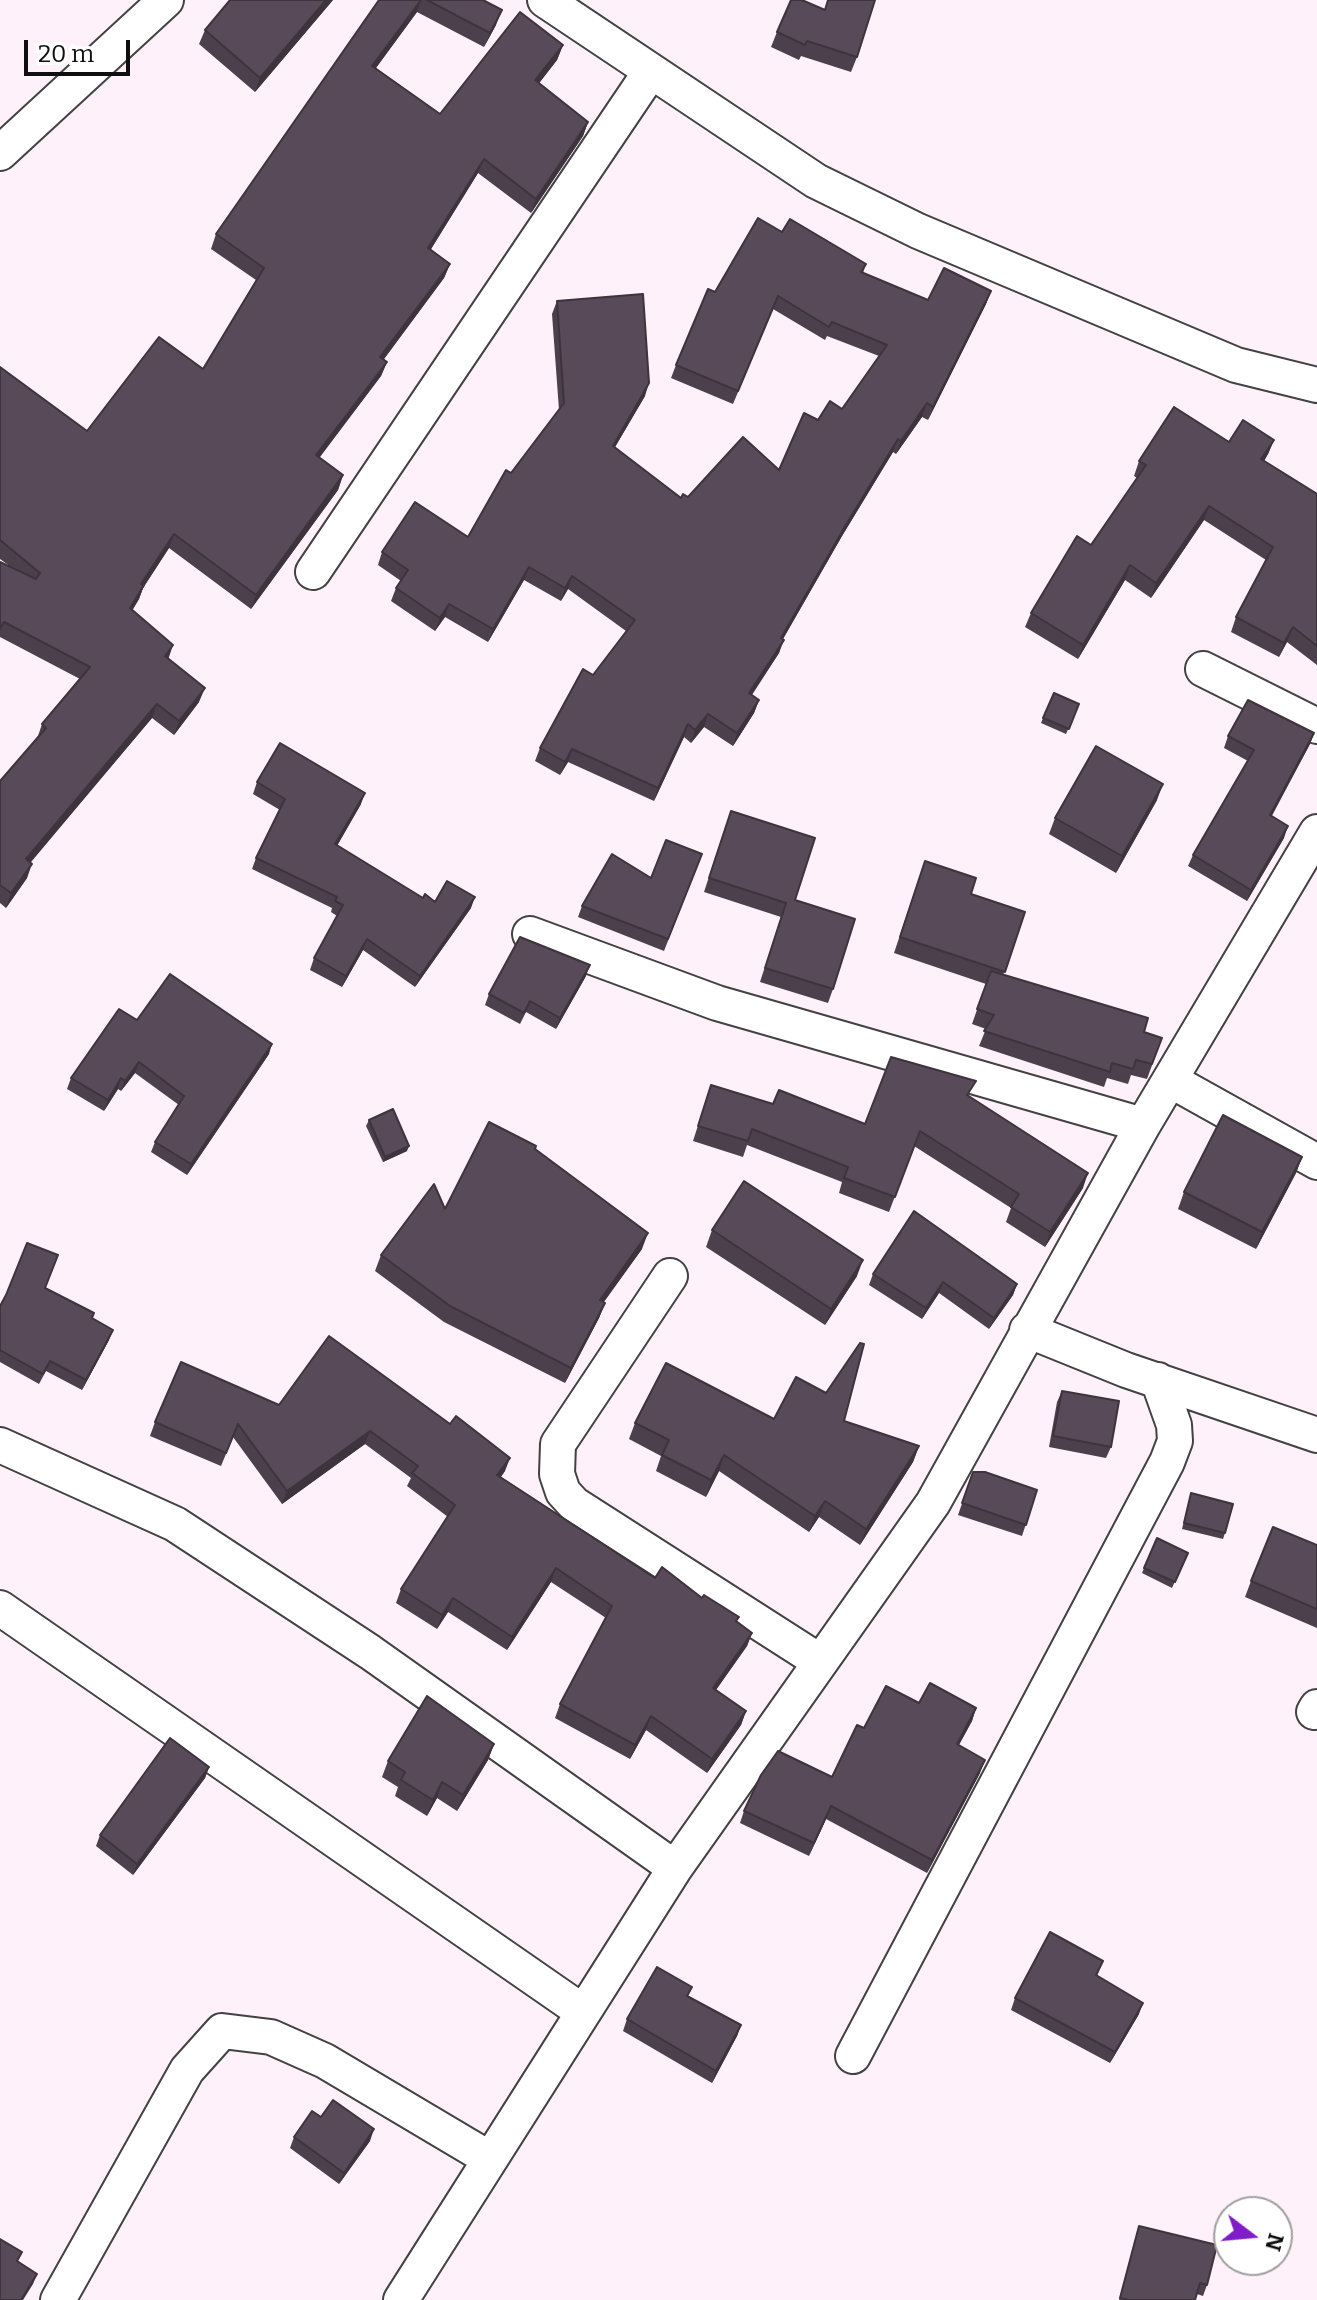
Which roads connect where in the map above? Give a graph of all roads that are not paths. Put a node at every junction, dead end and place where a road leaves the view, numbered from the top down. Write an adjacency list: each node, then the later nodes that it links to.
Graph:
1 (166, 0): 4 (street)
2 (545, 0): 3 (street)
3 (651, 71): 5 (street); 6 (street)
4 (0, 153)
5 (1317, 385)
6 (313, 572)
7 (1203, 669): 8 (street)
8 (1317, 726)
9 (1317, 832): 11 (street)
10 (530, 934): 12 (street)
11 (1170, 1080): 12 (street); 13 (street)
12 (1143, 1125): 15 (street)
13 (1317, 1162)
14 (670, 1276): 20 (street)
15 (1027, 1330): 16 (street); 20 (street)
16 (1158, 1380): 17 (street); 23 (street)
17 (1317, 1435)
18 (0, 1445): 21 (street)
19 (0, 1608): 22 (street)
20 (819, 1661): 21 (street)
21 (675, 1868): 22 (street)
22 (583, 2012): 24 (street)
23 (853, 2056)
24 (490, 2159): 25 (street); 26 (street)
25 (58, 2300)
26 (401, 2300)

